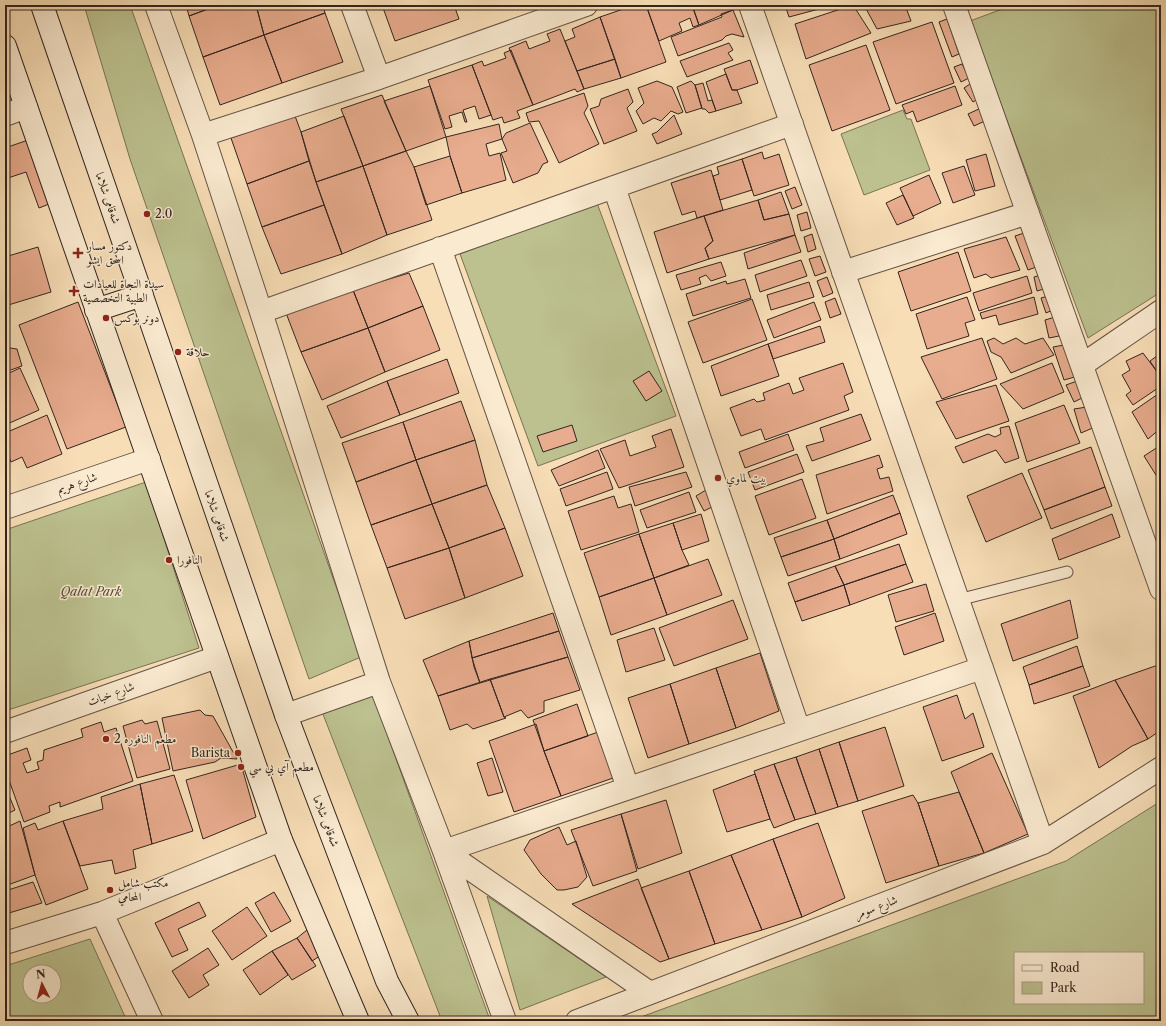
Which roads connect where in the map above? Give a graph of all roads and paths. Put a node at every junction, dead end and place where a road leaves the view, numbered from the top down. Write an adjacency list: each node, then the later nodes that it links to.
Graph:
1 (42, 5): 18 (street, شەقامی شلاما)
2 (156, 5): 13 (street)
3 (352, 5): 9 (street)
4 (586, 5): 7 (street)
5 (750, 5): 12 (street)
6 (954, 5): 15 (street)
7 (546, 12): 9 (street)
8 (5, 46): 10 (street)
9 (379, 78): 13 (street)
10 (26, 107): 11 (street); 19 (street)
11 (5, 114)
12 (792, 124): 14 (street); 17 (street)
13 (203, 135): 21 (street)
14 (614, 187): 16 (street); 33 (street)
15 (1028, 213): 17 (street); 22 (street)
16 (440, 248): 21 (street); 36 (street)
17 (844, 272): 28 (street)
18 (142, 295): 19 (street); 32 (street, شەقامی شلاما)
19 (96, 310): 23 (street)
20 (1161, 311): 22 (street)
21 (261, 312): 31 (street)
22 (1082, 365): 25 (street)
23 (148, 459): 24 (street, شارع هريم); 29 (street)
24 (5, 508)
25 (1154, 543): 27 (street)
26 (1067, 572): 28 (lane)
27 (1161, 589)
28 (958, 600): 30 (street)
29 (217, 656): 34 (street, شارع خبات); 37 (street)
30 (982, 668): 33 (street); 38 (street)
31 (379, 682): 32 (street); 39 (street)
32 (286, 715): 45 (street, شەقامی شلاما)
33 (800, 729): 36 (street)
34 (5, 732)
35 (1161, 768): 38 (street, شارع سومر)
36 (628, 788): 39 (street)
37 (281, 840): 40 (street); 44 (street)
38 (1043, 843): 42 (street, شارع سومر)
39 (444, 851): 42 (street); 46 (street)
40 (102, 913): 41 (street); 43 (street)
41 (5, 942)
42 (650, 993): 47 (street, شارع سومر)
43 (152, 1021)
44 (358, 1021)
45 (408, 1021)
46 (505, 1021)
47 (577, 1021)

